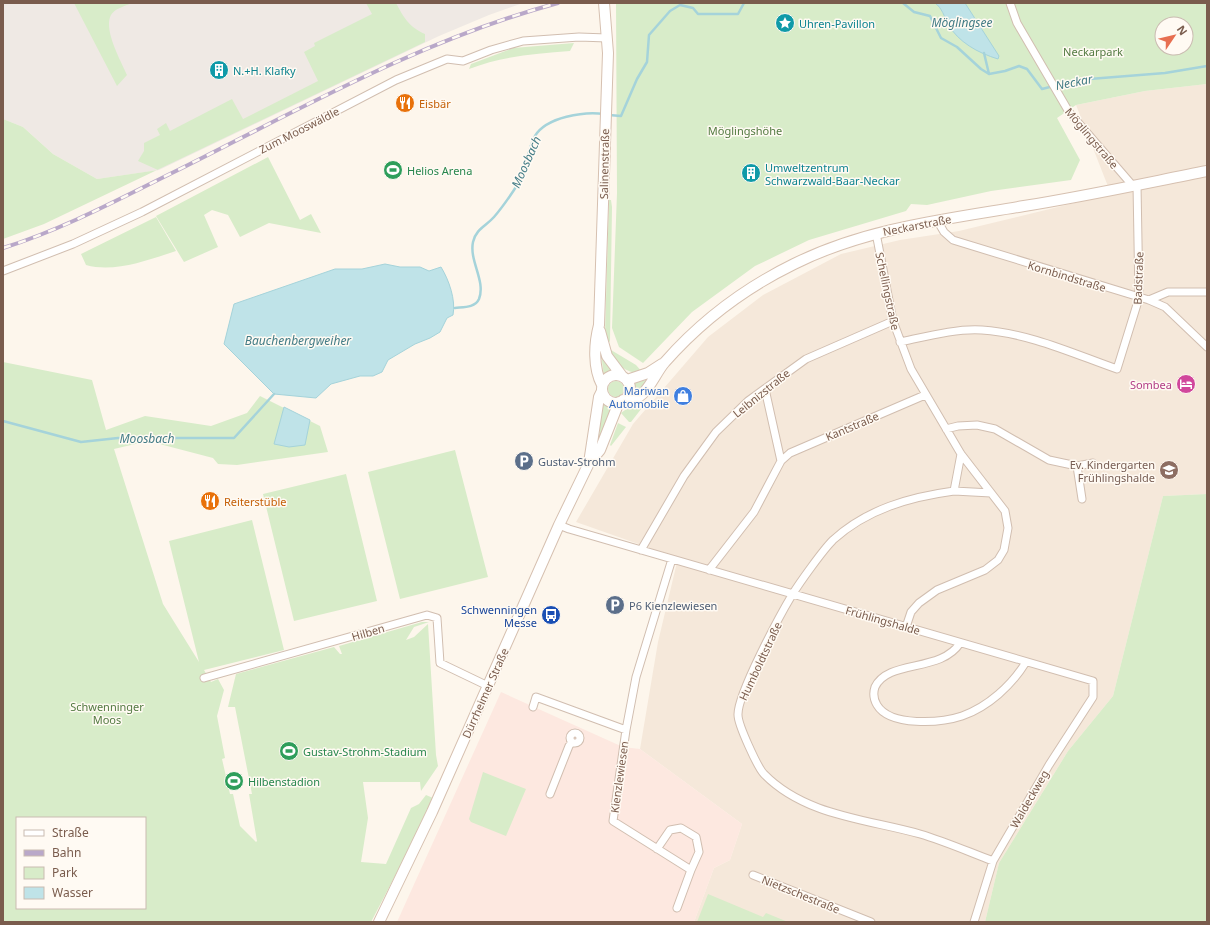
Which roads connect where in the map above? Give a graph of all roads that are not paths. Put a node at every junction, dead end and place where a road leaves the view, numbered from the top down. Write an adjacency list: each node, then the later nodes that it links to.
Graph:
1 (604, 3): 3 (main road, Salinenstraße)
2 (1010, 3): 5 (street, Möglingstraße)
3 (607, 38): 8 (street, Zum Mooswäldle); 13 (main road, Salinenstraße)
4 (1207, 171): 5 (main road, Neckarstraße)
5 (1135, 185): 6 (main road, Neckarstraße); 10 (street, Badstraße)
6 (937, 220): 7 (main road, Neckarstraße); 10 (street, Kornbindstraße)
7 (876, 233): 12 (street, Schellingstraße); 16 (main road, Neckarstraße)
8 (3, 271)
9 (1207, 292): 11 (street)
10 (1139, 298): 11 (street, Kornbindstraße); 14 (street, Badstraße)
11 (1149, 300): 15 (street, Kornbindstraße)
12 (893, 320): 14 (street, Schellingstraße); 19 (street, Leibnizstraße)
13 (599, 325): 17 (main road, Salinenstraße); 18 (main road, Salinenstraße)
14 (900, 342): 20 (street, Schellingstraße)
15 (1207, 347)
16 (664, 363): 17 (main road, Neckarstraße); 21 (main road, Neckarstraße)
17 (624, 378): 18 (main road); 21 (main road)
18 (602, 388): 21 (main road); 25 (main road, Dürrheimer Straße)
19 (765, 389): 24 (street); 32 (street, Leibnizstraße)
20 (925, 396): 22 (street, Schellingstraße); 24 (street, Kantstraße)
21 (621, 401): 25 (main road, Dürrheimer Straße)
22 (946, 429): 23 (street, Schellingstraße); 27 (street)
23 (961, 454): 28 (street); 29 (street, Schellingstraße)
24 (781, 461): 34 (street, Kantstraße)
25 (589, 463): 31 (main road, Dürrheimer Straße)
26 (1093, 463): 27 (street)
27 (1077, 466): 30 (street)
28 (954, 491): 29 (street); 35 (street, Humboldtstraße)
29 (991, 493): 36 (street, Schellingstraße)
30 (1082, 499)
31 (558, 525): 32 (street, Frühlingshalde); 41 (main road, Dürrheimer Straße)
32 (641, 550): 33 (street, Frühlingshalde)
33 (672, 559): 34 (street, Frühlingshalde); 43 (street)
34 (710, 570): 35 (street, Frühlingshalde)
35 (792, 594): 36 (street, Frühlingshalde); 47 (street, Humboldtstraße)
36 (906, 627): 37 (street, Frühlingshalde)
37 (960, 643): 38 (street, Frühlingshalde); 38 (street)
38 (1026, 662): 40 (street, Frühlingshalde)
39 (204, 678): 41 (street, Hilben)
40 (1093, 681): 47 (street, Waldeckweg)
41 (488, 686): 51 (main road, Dürrheimer Straße)
42 (533, 707): 43 (street)
43 (626, 730): 46 (street, Kienzlewiesen)
44 (572, 742): 45 (street)
45 (550, 794)
46 (657, 849): 48 (street, Kienzlewiesen); 48 (street)
47 (993, 861): 53 (street, Waldeckweg)
48 (691, 870): 50 (street)
49 (753, 875): 52 (street, Nietzschestraße)
50 (677, 908)
51 (379, 922)
52 (871, 922)
53 (974, 922)

